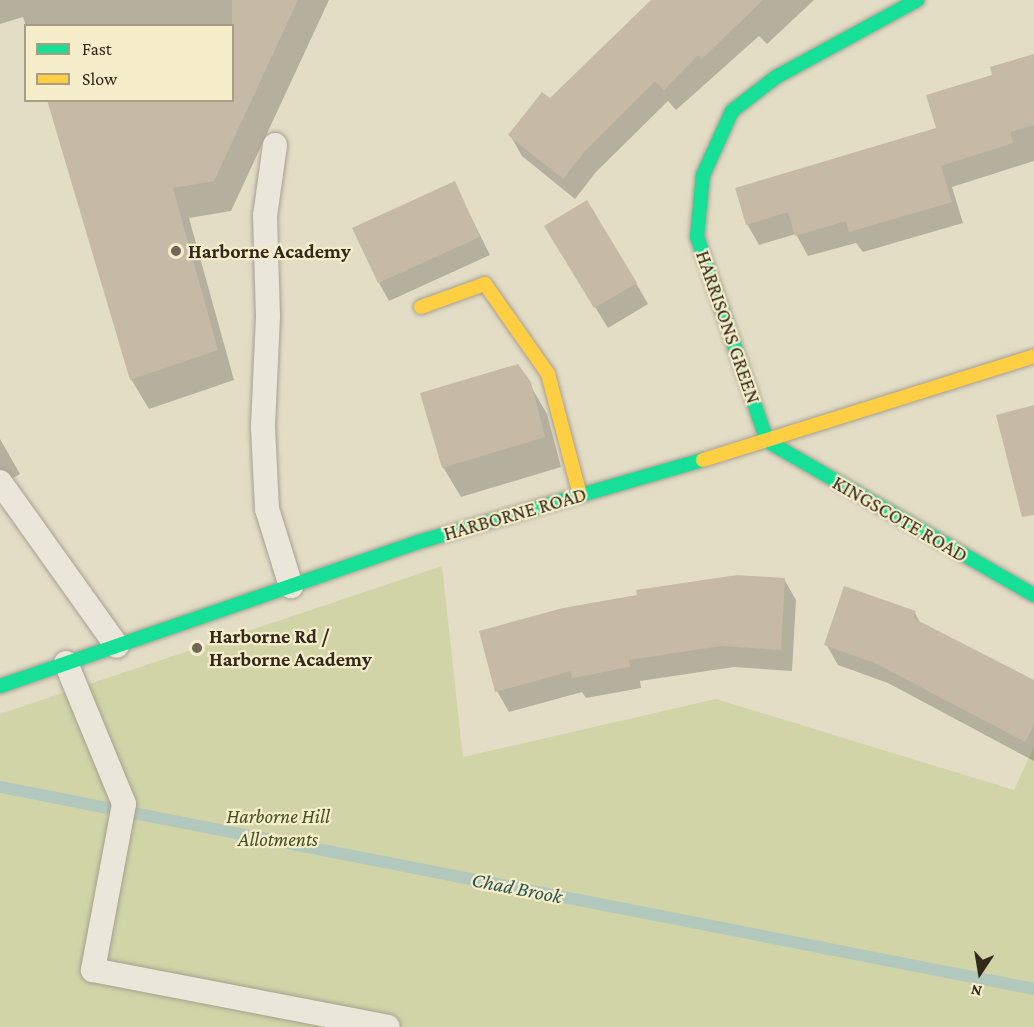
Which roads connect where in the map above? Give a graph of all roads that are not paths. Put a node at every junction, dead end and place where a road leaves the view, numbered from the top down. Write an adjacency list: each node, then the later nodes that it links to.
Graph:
1 (917, 0): 5 (street, HARRISONS GREEN)
2 (275, 145): 8 (lane)
3 (421, 307): 7 (street)
4 (1034, 356): 5 (street, HARBORNE ROAD)
5 (767, 441): 7 (street, HARBORNE ROAD); 9 (street, KINGSCOTE ROAD)
6 (0, 482): 10 (lane)
7 (580, 495): 8 (street, HARBORNE ROAD)
8 (291, 586): 10 (street, HARBORNE ROAD)
9 (1034, 595)
10 (117, 646): 11 (street, HARBORNE ROAD)
11 (66, 663): 12 (street, HARBORNE ROAD); 13 (lane)
12 (0, 686)
13 (388, 1027)

